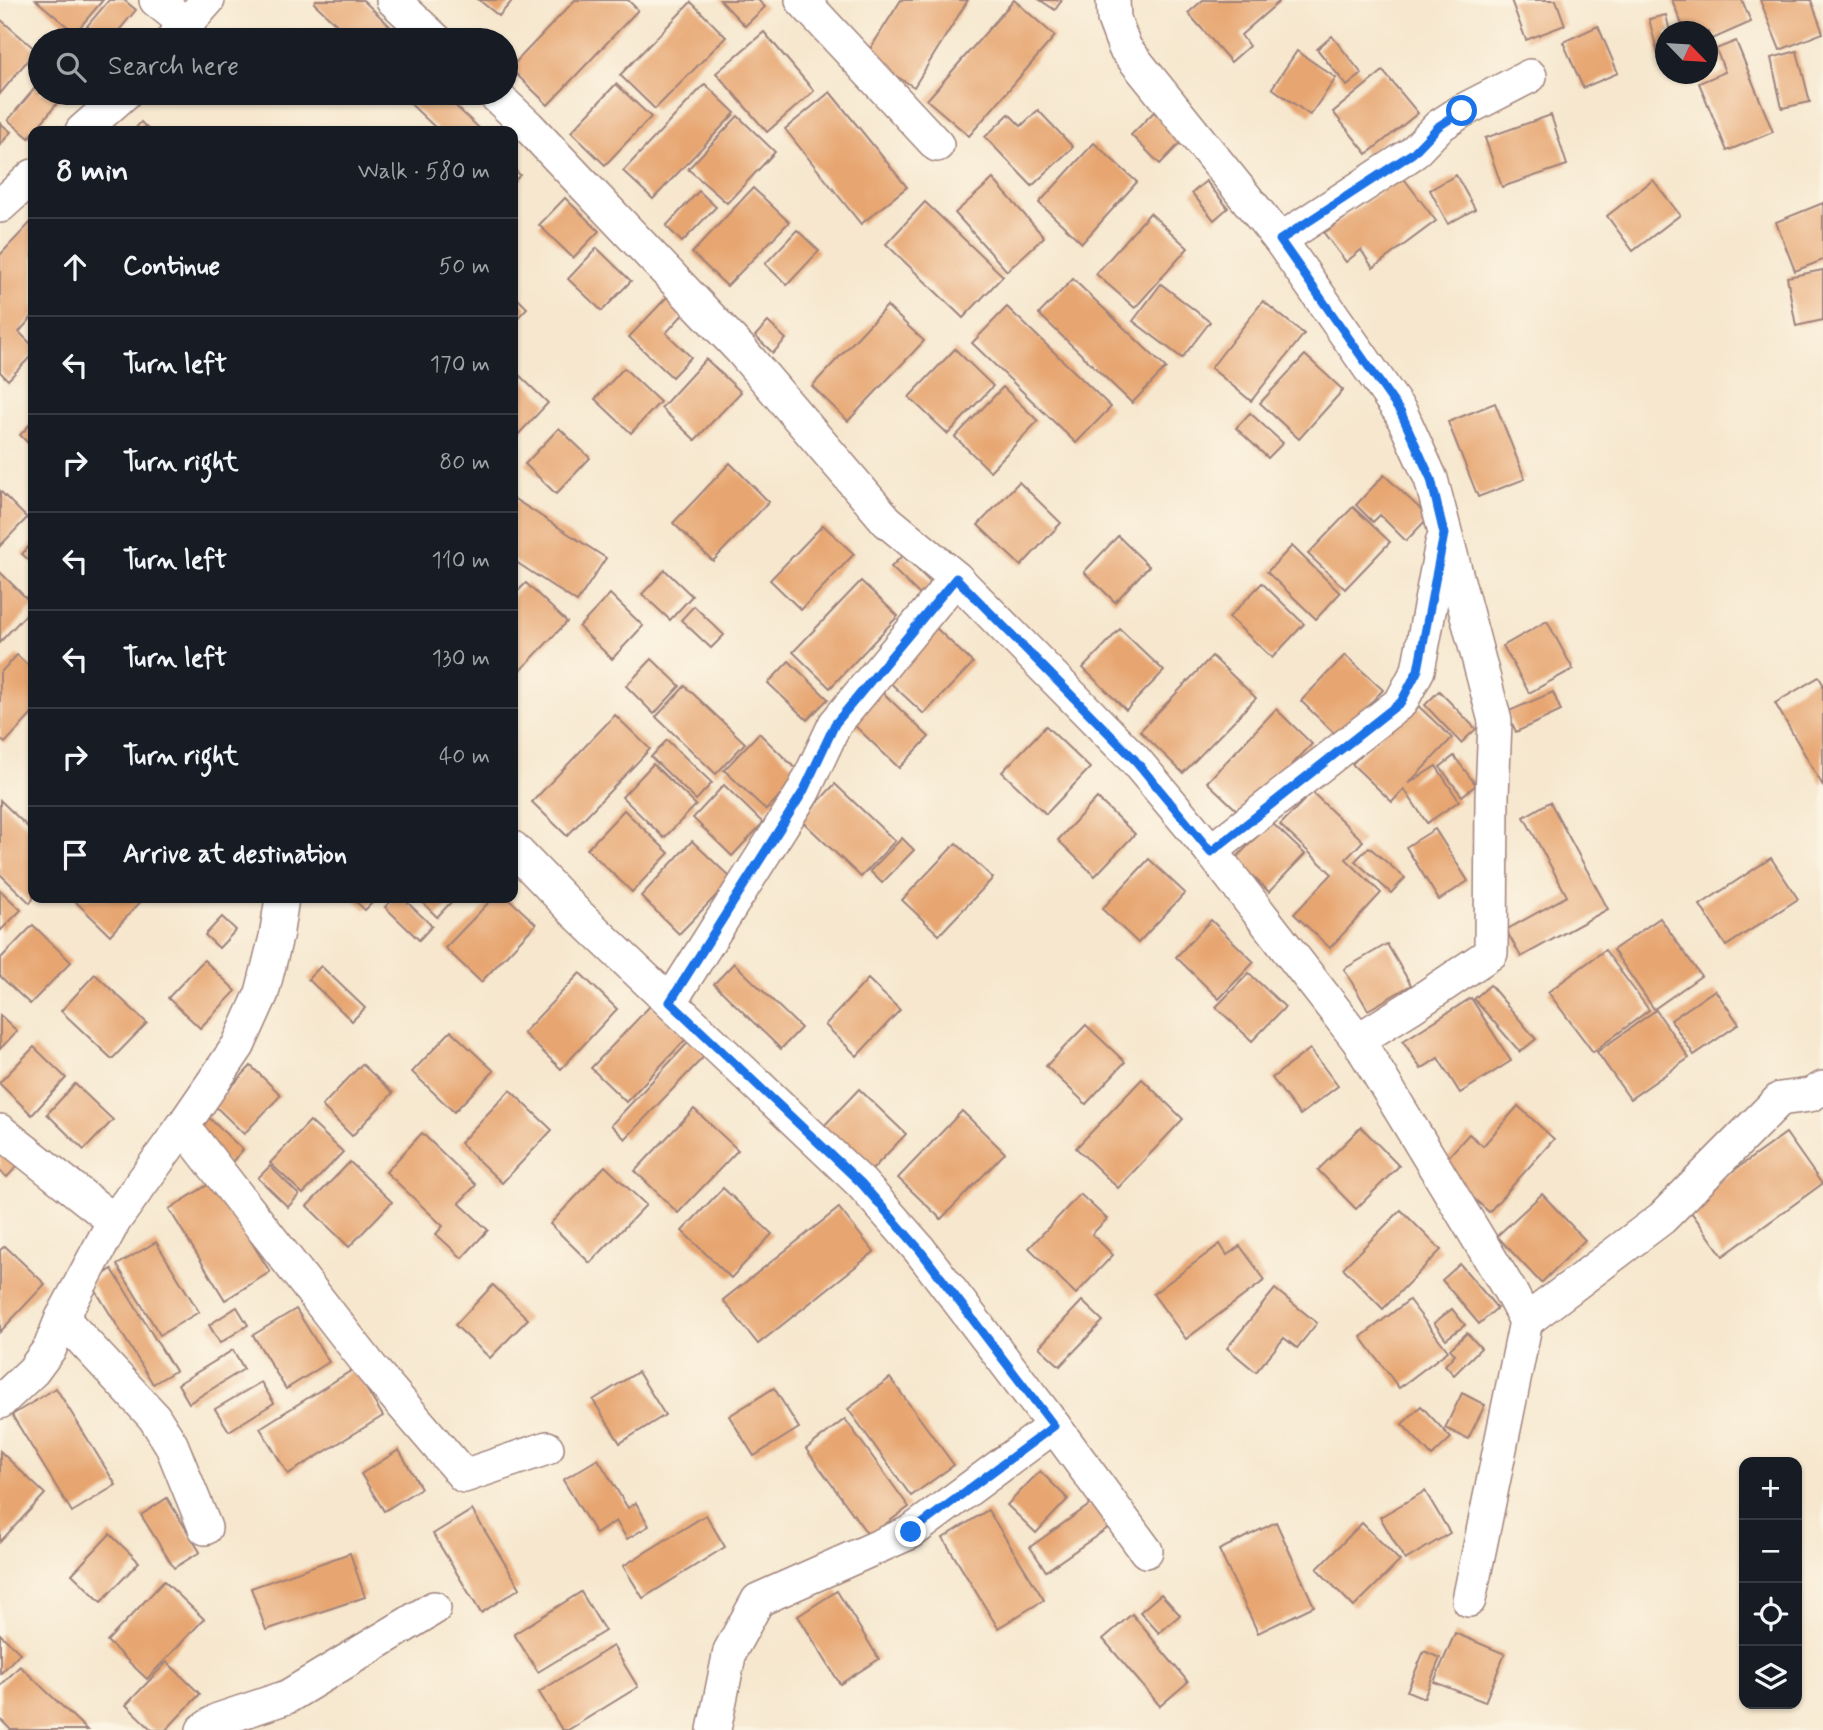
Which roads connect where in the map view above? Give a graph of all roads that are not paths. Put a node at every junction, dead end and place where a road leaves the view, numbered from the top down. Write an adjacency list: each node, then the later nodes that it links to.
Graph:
1 (156, 0): 5 (street)
2 (393, 0): 6 (street)
3 (802, 0): 11 (street)
4 (1113, 0): 14 (street)
5 (189, 21)
6 (423, 28)
7 (1530, 76): 14 (street)
8 (112, 105): 10 (street)
9 (506, 105): 16 (street)
10 (90, 126)
11 (937, 145)
12 (28, 181): 13 (street)
13 (0, 206)
14 (1280, 240): 15 (street)
15 (1444, 534): 17 (street); 21 (street)
16 (956, 578): 17 (street); 20 (street)
17 (1211, 852): 21 (street)
18 (518, 853): 20 (street)
19 (281, 903): 23 (street)
20 (670, 1002): 29 (street)
21 (1358, 1040): 27 (street)
22 (1823, 1088): 27 (street)
23 (183, 1126): 25 (street); 30 (street)
24 (0, 1131): 25 (street)
25 (114, 1221): 26 (street)
26 (62, 1318): 28 (street); 31 (street)
27 (1526, 1321): 33 (street)
28 (0, 1402)
29 (1054, 1426): 32 (street); 36 (street)
30 (547, 1448)
31 (205, 1528)
32 (1146, 1552)
33 (1469, 1600)
34 (434, 1608): 35 (street)
35 (203, 1730)
36 (714, 1730)

